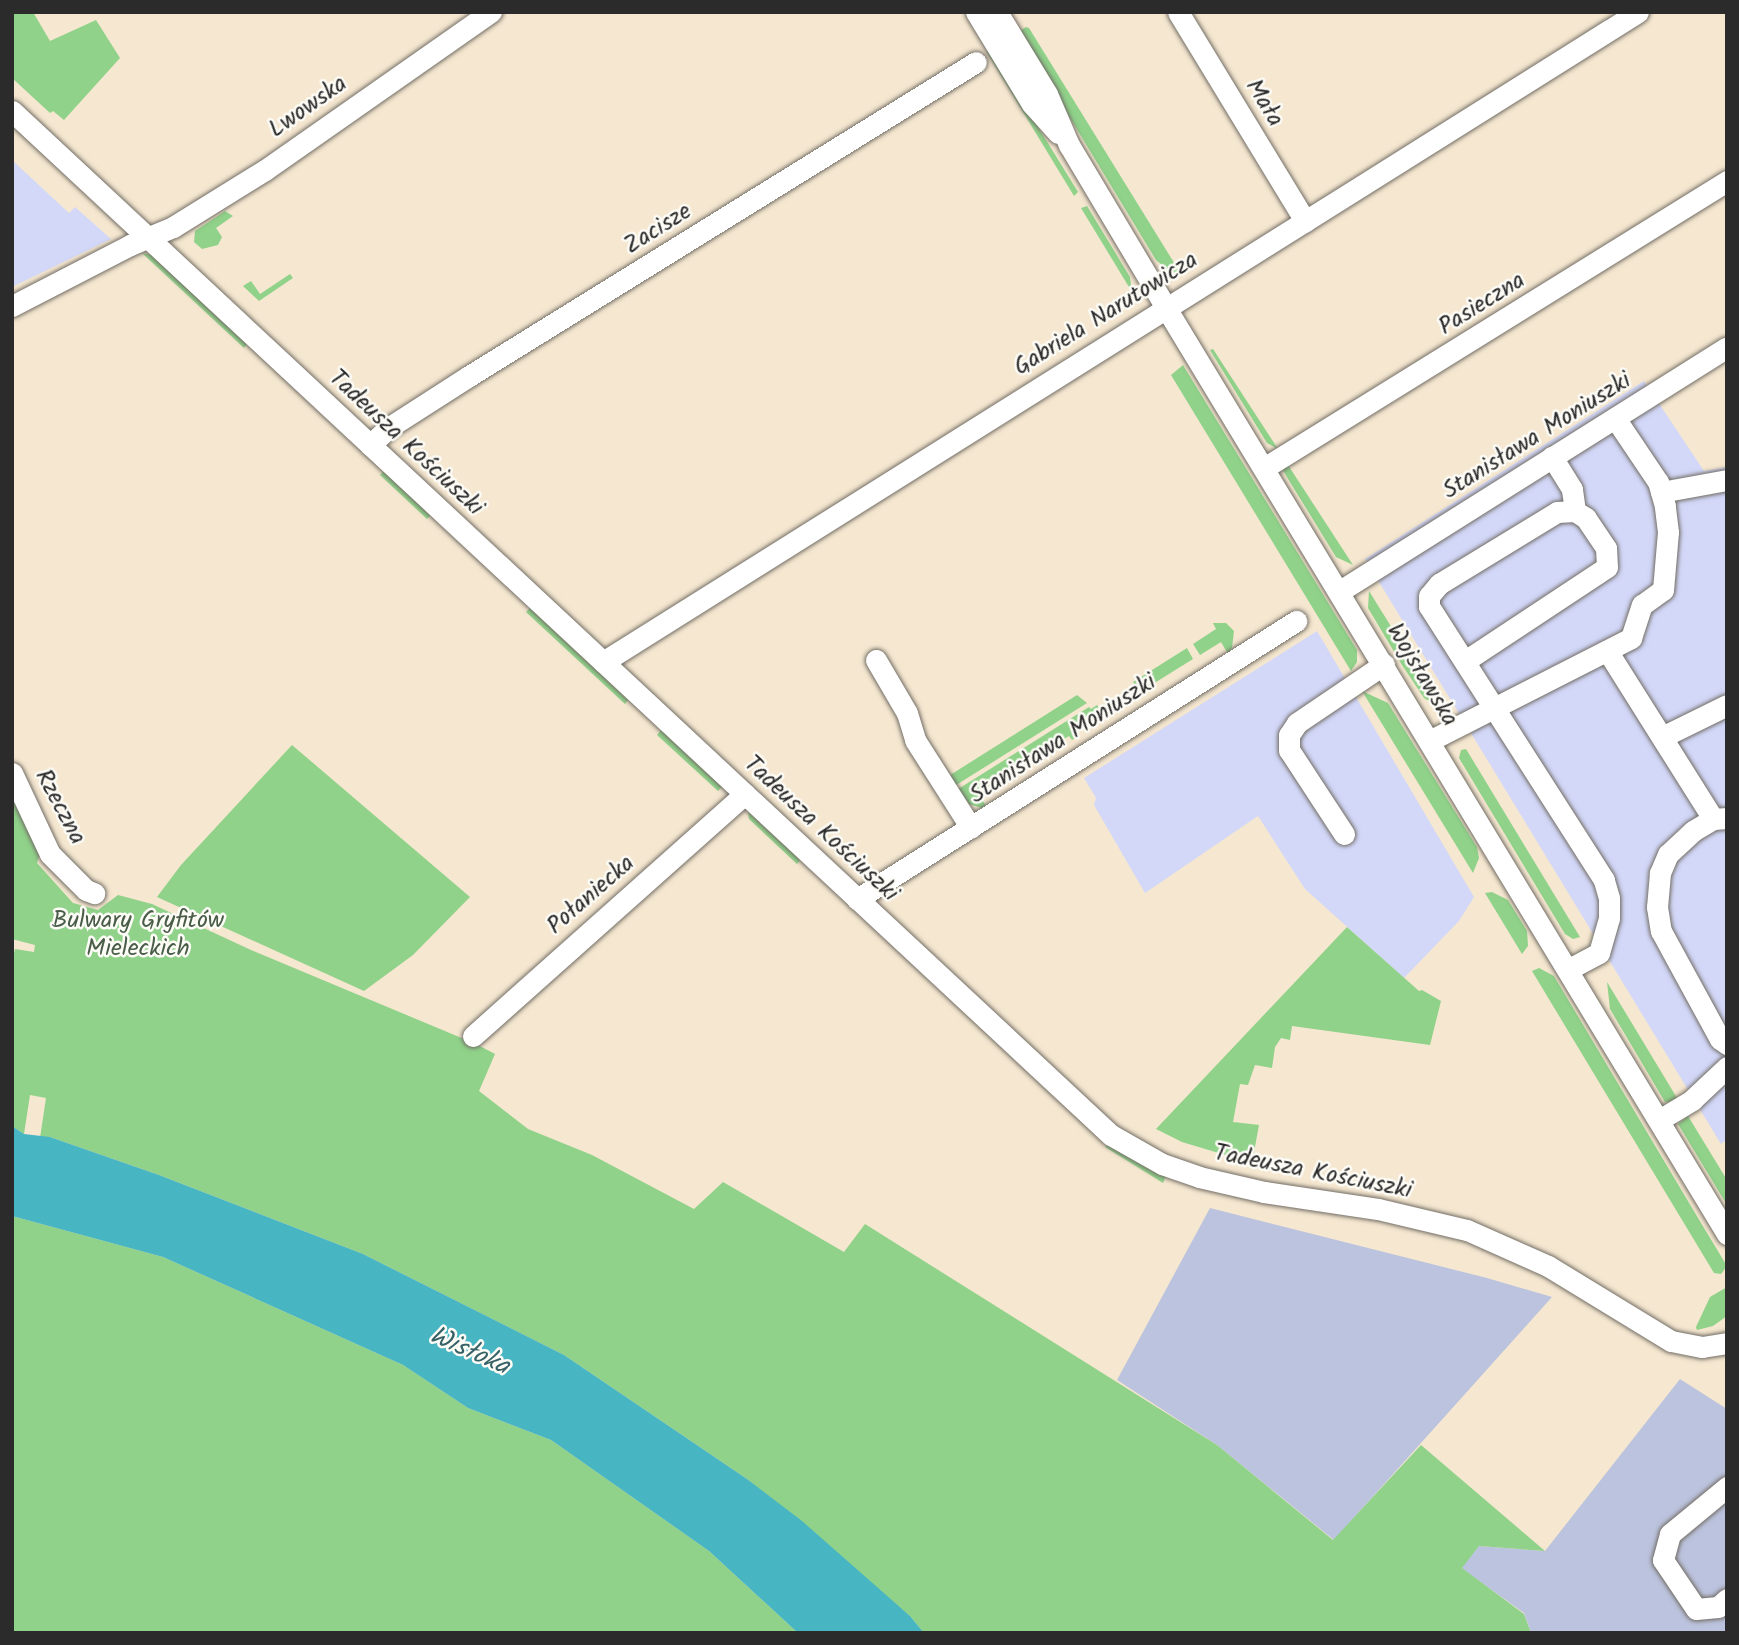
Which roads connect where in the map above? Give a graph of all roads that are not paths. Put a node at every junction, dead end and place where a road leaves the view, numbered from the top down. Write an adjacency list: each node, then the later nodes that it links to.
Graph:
1 (491, 12): 11 (street, Lwowska)
2 (976, 12): 8 (street, Wojsławska)
3 (997, 12): 8 (street, Wojsławska)
4 (1178, 12): 10 (street, Mała)
5 (1638, 12): 10 (street, Gabriela Narutowicza)
6 (976, 62): 16 (street, Zacisze)
7 (12, 111): 11 (street, Tadeusza Kościuszki)
8 (1069, 145): 13 (street, Wojsławska)
9 (1727, 181): 18 (street, Pasieczna)
10 (1306, 221): 13 (street, Gabriela Narutowicza)
11 (151, 238): 12 (street, Lwowska); 16 (street, Tadeusza Kościuszki)
12 (12, 306)
13 (1166, 308): 18 (street, Wojsławska); 27 (street, Gabriela Narutowicza)
14 (1727, 347): 15 (street, Stanisława Moniuszki)
15 (1615, 418): 17 (street, Stanisława Moniuszki); 20 (street)
16 (370, 445): 27 (street, Tadeusza Kościuszki)
17 (1552, 457): 21 (street); 22 (street, Stanisława Moniuszki)
18 (1264, 468): 22 (street, Wojsławska)
19 (1727, 480): 20 (street)
20 (1661, 492): 24 (street)
21 (1575, 511): 26 (street); 26 (street)
22 (1340, 591): 28 (street, Wojsławska)
23 (1296, 621): 36 (street, Stanisława Moniuszki)
24 (1608, 652): 30 (street); 31 (street)
25 (876, 660): 36 (street)
26 (1465, 661): 30 (street)
27 (603, 662): 34 (street, Tadeusza Kościuszki)
28 (1384, 664): 32 (street, Wojsławska); 37 (street)
29 (1727, 705): 31 (street)
30 (1496, 709): 32 (street); 40 (street)
31 (1662, 737): 35 (street)
32 (1431, 740): 40 (street, Wojsławska)
33 (12, 773): 38 (street, Rzeczna)
34 (745, 794): 39 (street, Tadeusza Kościuszki); 41 (street, Połaniecka)
35 (1720, 818): 42 (street)
36 (971, 828): 39 (street, Stanisława Moniuszki)
37 (1344, 834)
38 (94, 893)
39 (857, 899): 46 (street, Tadeusza Kościuszki)
40 (1569, 970): 44 (street, Wojsławska)
41 (472, 1036)
42 (1727, 1044)
43 (1727, 1067): 44 (street)
44 (1658, 1120): 45 (street, Wojsławska)
45 (1727, 1234)
46 (1723, 1350)
47 (1727, 1487): 48 (street)
48 (1727, 1599)

